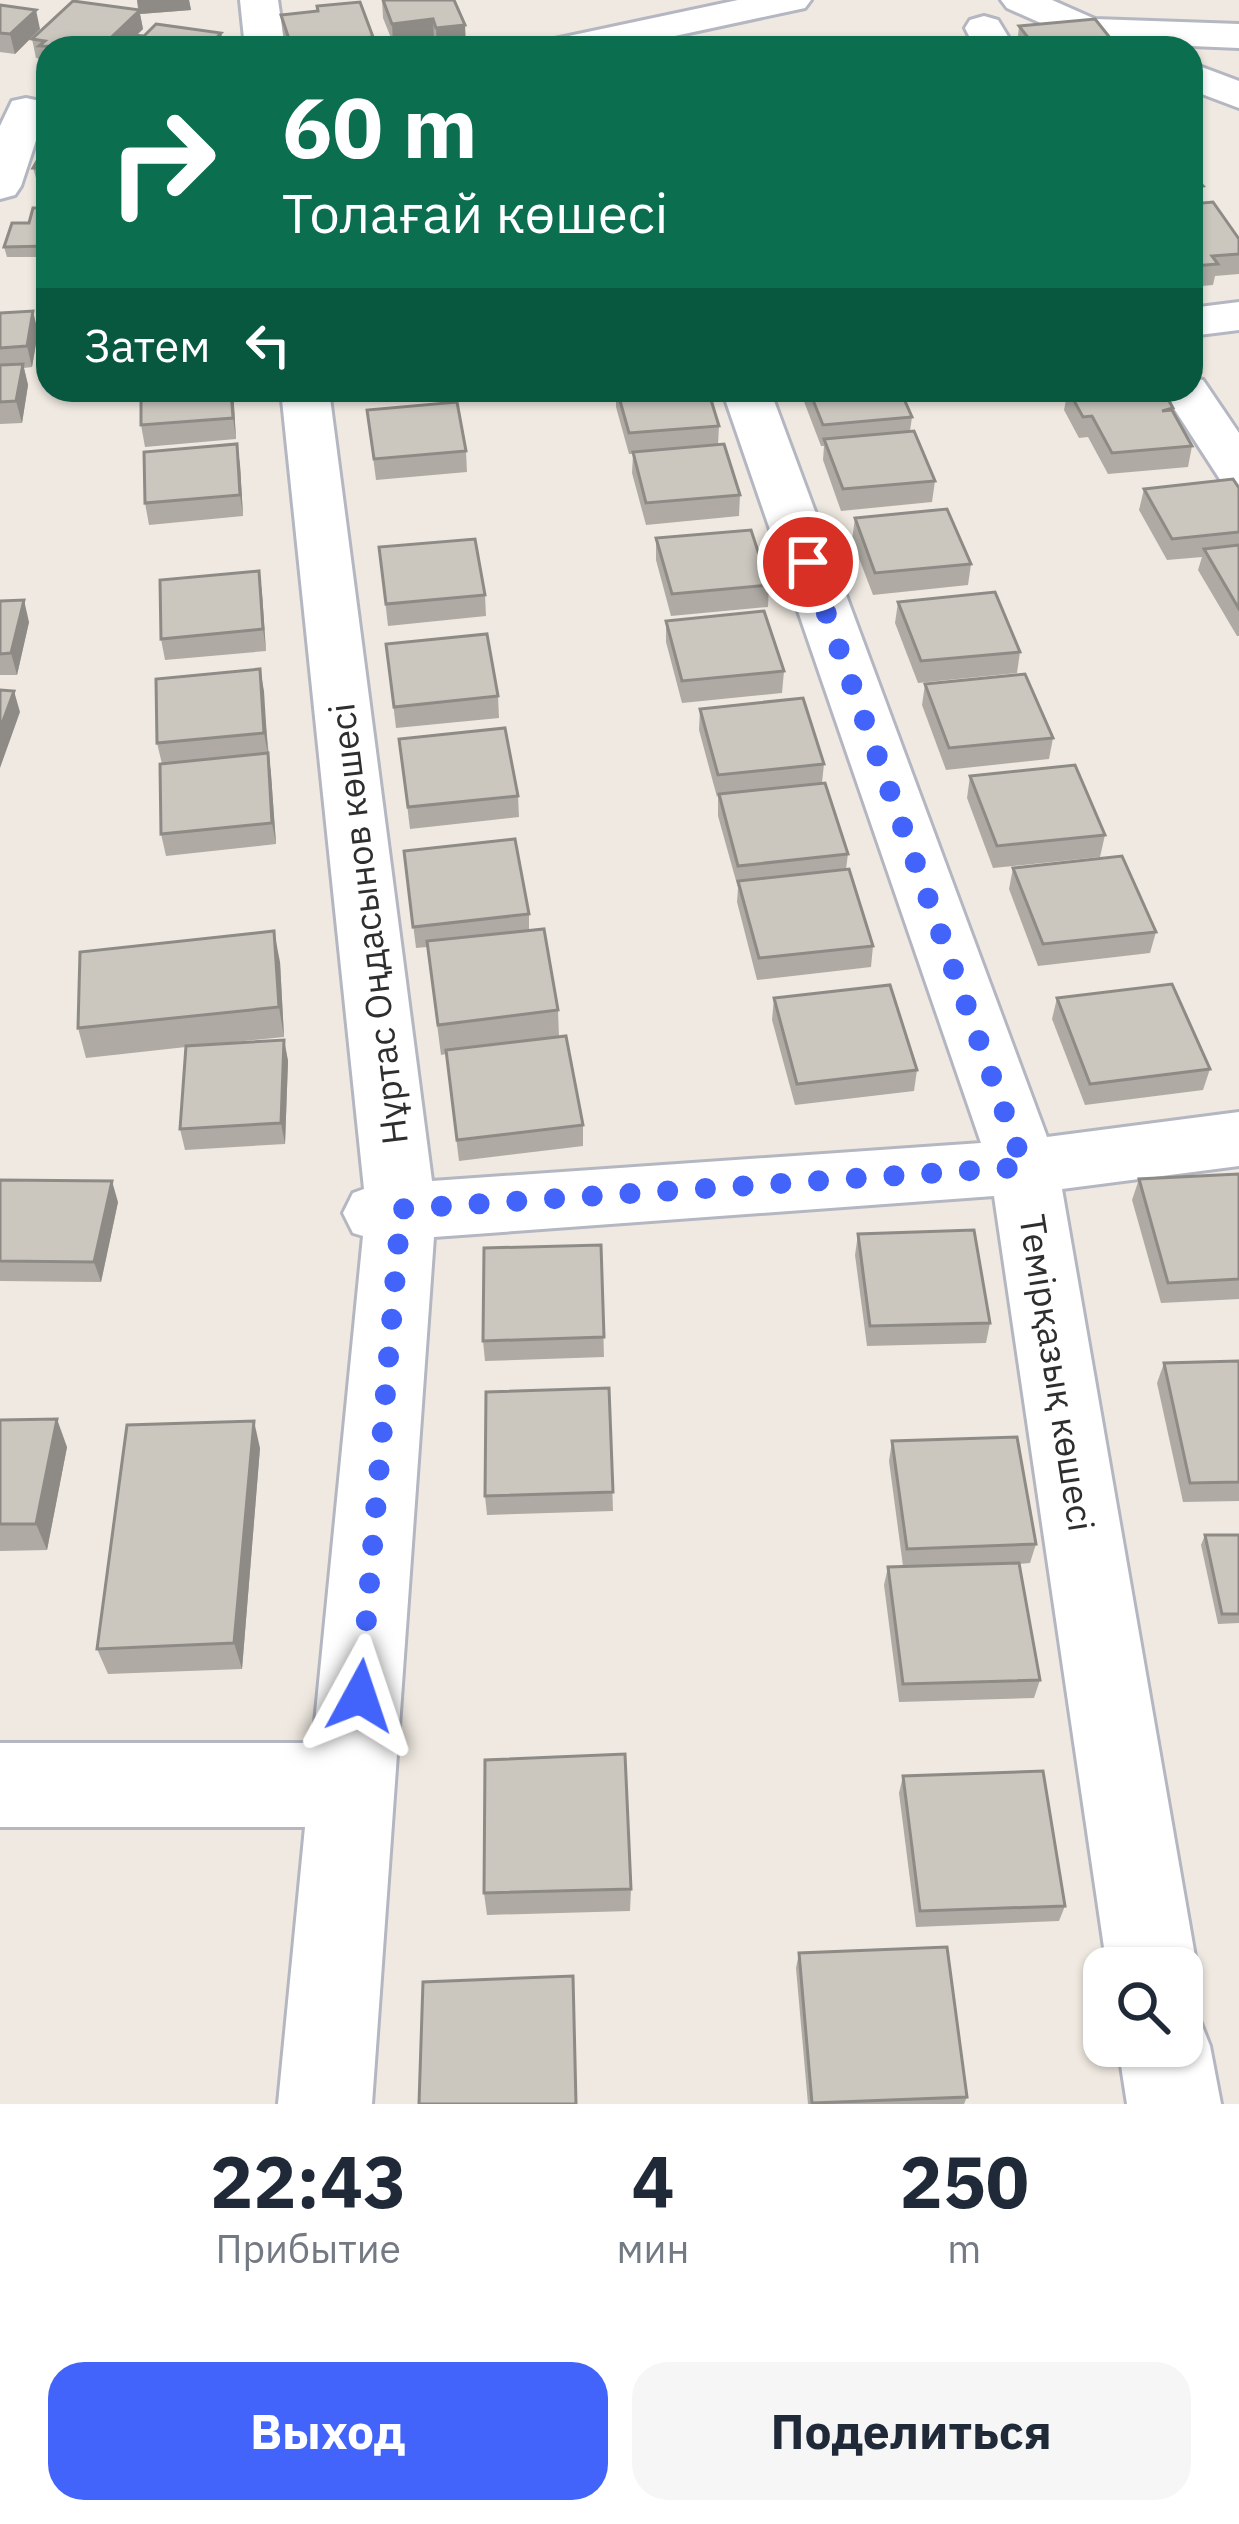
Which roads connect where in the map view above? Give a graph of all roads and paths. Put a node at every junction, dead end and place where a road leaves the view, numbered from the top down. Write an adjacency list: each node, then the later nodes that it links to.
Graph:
1 (259, 0): 5 (street)
2 (792, 0): 6 (street)
3 (1020, 0): 4 (street)
4 (1089, 30): 7 (street); 8 (street)
5 (264, 36)
6 (621, 36)
7 (1102, 36)
8 (1239, 36)
9 (1203, 80): 10 (street)
10 (1239, 97)
11 (25, 109): 12 (street)
12 (0, 186)
13 (1239, 316): 14 (street)
14 (1203, 320)
15 (306, 402): 21 (street, Нұртас Оңдасынов көшесі)
16 (750, 402): 20 (street, Темірқазық көшесі)
17 (1194, 402): 18 (street)
18 (1239, 470)
19 (1239, 1139): 20 (street)
20 (1024, 1167): 21 (street); 24 (street, Темірқазық көшесі)
21 (389, 1211): 23 (street, Нұртас Оңдасынов көшесі)
22 (0, 1784): 23 (street)
23 (352, 1785): 26 (street, Нұртас Оңдасынов көшесі)
24 (1149, 1947)
25 (1168, 2067): 27 (street)
26 (325, 2104)
27 (1174, 2104)

